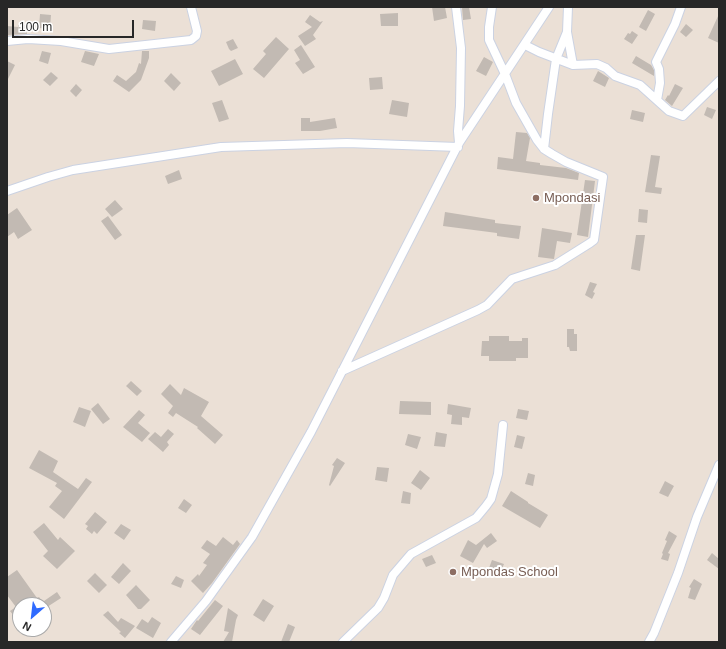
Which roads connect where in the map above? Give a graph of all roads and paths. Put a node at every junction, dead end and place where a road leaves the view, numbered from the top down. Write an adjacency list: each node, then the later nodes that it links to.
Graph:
1 (192, 7): 8 (street)
2 (456, 7): 15 (street)
3 (492, 7): 12 (street)
4 (549, 7): 9 (street)
5 (568, 7): 7 (street)
6 (681, 7): 14 (street)
7 (567, 32): 10 (street); 11 (street)
8 (7, 41)
9 (525, 45): 10 (street); 12 (street)
10 (556, 59): 11 (street); 16 (street)
11 (573, 65): 14 (street)
12 (505, 74): 15 (street); 16 (street)
13 (719, 81): 14 (street)
14 (657, 100)
15 (458, 145): 17 (street); 18 (street)
16 (544, 149): 18 (street)
17 (7, 191)
18 (342, 371): 21 (street)
19 (503, 426): 22 (street)
20 (719, 465): 23 (street)
21 (171, 642)
22 (343, 642)
23 (649, 642)

